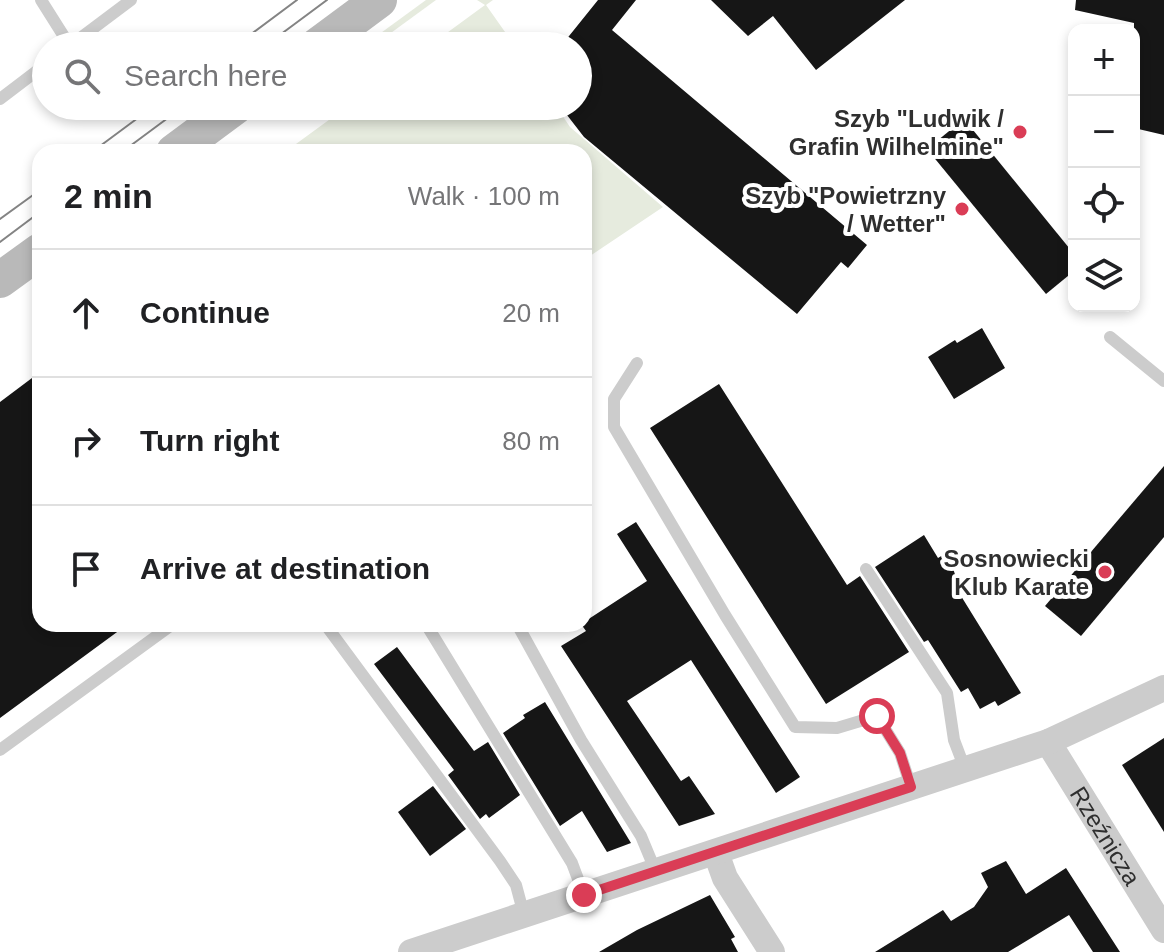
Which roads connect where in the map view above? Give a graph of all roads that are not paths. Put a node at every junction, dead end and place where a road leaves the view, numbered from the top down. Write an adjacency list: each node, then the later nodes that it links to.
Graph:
1 (41, 0): 4 (lane)
2 (131, 0): 5 (lane)
3 (379, 0): 6 (main road)
4 (62, 32)
5 (89, 32)
6 (336, 32)
7 (32, 75): 8 (lane)
8 (0, 99)
9 (217, 120): 10 (main road)
10 (185, 144)
11 (32, 257): 12 (main road)
12 (0, 280)
13 (1110, 337): 15 (lane)
14 (637, 363): 25 (lane)
15 (1164, 381)
16 (866, 569): 24 (lane)
17 (162, 632): 23 (lane)
18 (331, 632): 29 (lane)
19 (431, 632): 28 (lane)
20 (521, 632): 27 (lane)
21 (1164, 688): 22 (street)
22 (1048, 742): 24 (street); 30 (street, Rzeźnicza)
23 (0, 750)
24 (965, 769): 25 (street)
25 (911, 787): 26 (street)
26 (716, 853): 27 (street); 32 (street)
27 (656, 872): 28 (street)
28 (584, 895): 29 (street)
29 (524, 915): 31 (street)
30 (1164, 930)
31 (411, 952)
32 (772, 952)

